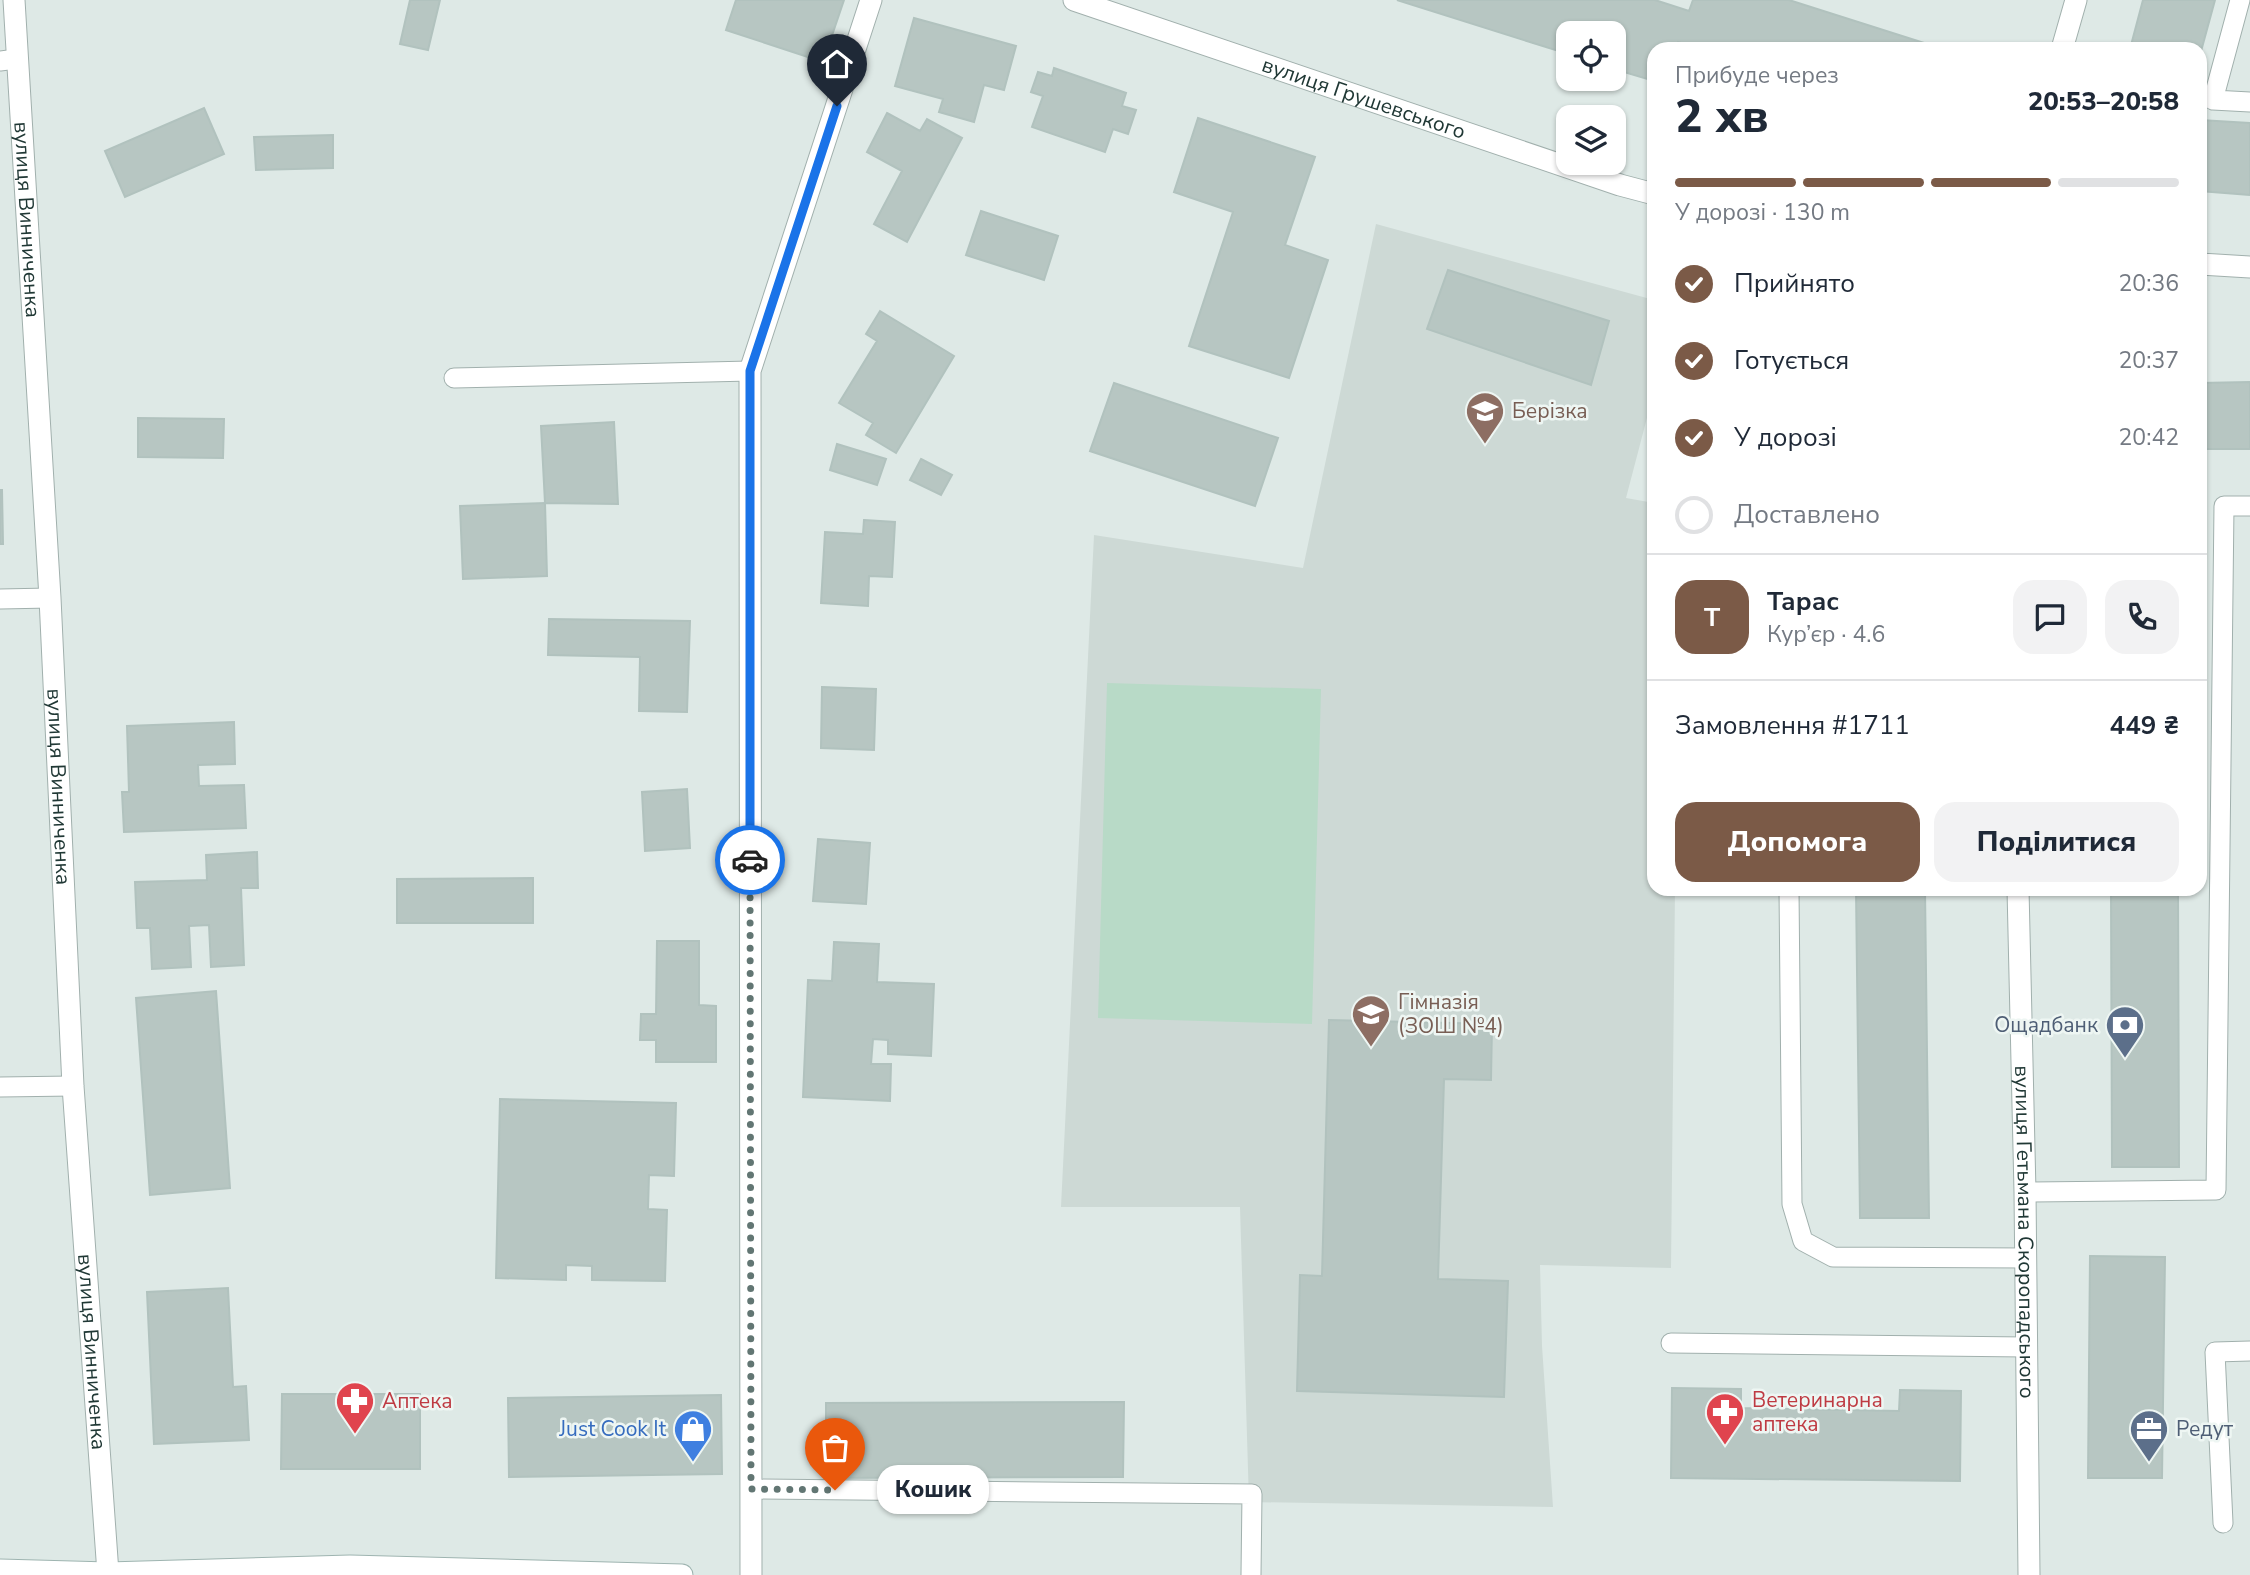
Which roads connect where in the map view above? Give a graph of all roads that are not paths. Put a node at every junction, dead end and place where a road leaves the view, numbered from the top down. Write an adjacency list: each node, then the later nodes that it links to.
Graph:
1 (14, 0): 7 (street, вулиця Винниченка)
2 (871, 0): 12 (street)
3 (1074, 0): 9 (street, вулиця Грушевського)
4 (2076, 0): 6 (street)
5 (2240, 0): 8 (lane)
6 (2064, 42)
7 (8, 60): 15 (street, вулиця Винниченка)
8 (2250, 102)
9 (1647, 192)
10 (2207, 264): 11 (street)
11 (2250, 267)
12 (750, 371): 13 (lane); 26 (street)
13 (454, 378)
14 (2250, 506): 21 (lane)
15 (50, 598): 16 (lane); 19 (street, вулиця Винниченка)
16 (0, 599)
17 (1789, 896): 22 (lane)
18 (2018, 896): 21 (street, вулиця Гетьмана Скоропадського)
19 (73, 1086): 20 (lane); 29 (street, вулиця Винниченка)
20 (0, 1087)
21 (2025, 1192): 22 (street, вулиця Гетьмана Скоропадського)
22 (2025, 1258): 24 (street, вулиця Гетьмана Скоропадського)
23 (1671, 1343): 24 (lane)
24 (2026, 1347): 33 (street, вулиця Гетьмана Скоропадського)
25 (2250, 1351): 27 (lane)
26 (751, 1489): 31 (street); 32 (lane)
27 (2223, 1523)
28 (0, 1570): 29 (street)
29 (108, 1573): 30 (street)
30 (682, 1575)
31 (751, 1575)
32 (1251, 1575)
33 (2029, 1575)

